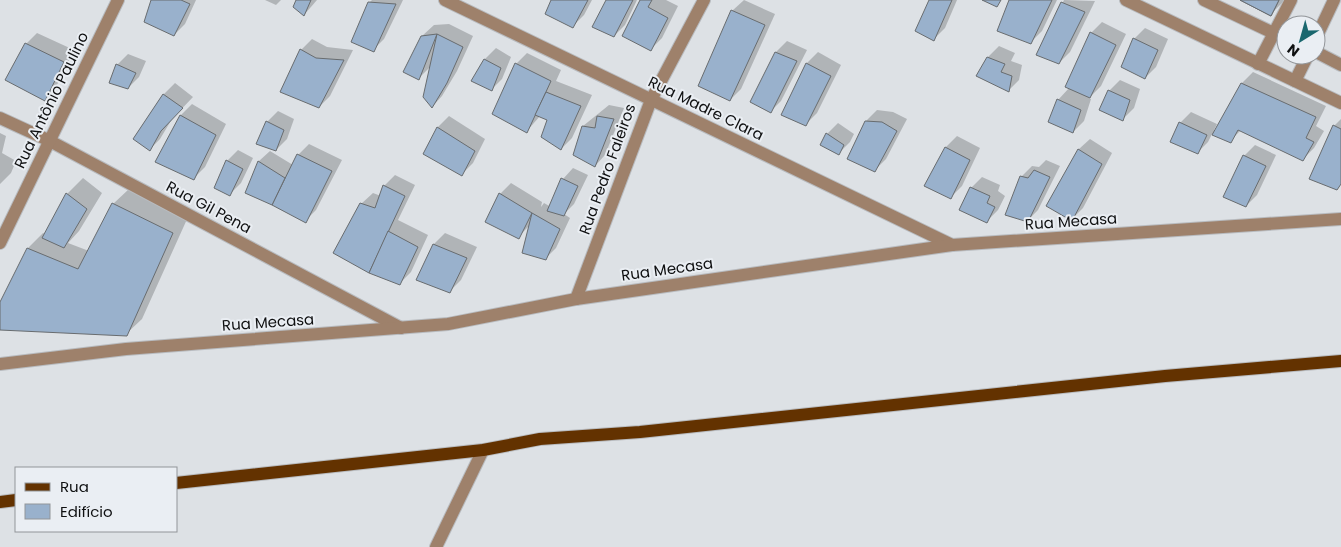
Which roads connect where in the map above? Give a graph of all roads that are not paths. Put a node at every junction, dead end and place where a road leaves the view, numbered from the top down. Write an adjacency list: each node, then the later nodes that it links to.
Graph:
1 (118, 0): 18 (street, Rua Antônio Paulino)
2 (445, 0): 15 (street, Rua Madre Clara)
3 (704, 0): 15 (street, Rua Pedro Faleiros)
4 (1126, 0): 11 (street)
5 (1204, 0): 9 (street)
6 (1291, 0): 9 (street)
7 (1334, 0): 8 (street)
8 (1326, 17)
9 (1274, 33): 11 (street)
10 (1326, 57): 13 (street)
11 (1258, 64): 14 (street)
12 (1303, 65): 14 (street)
13 (1341, 65)
14 (1295, 81): 16 (street)
15 (651, 100): 21 (street, Rua Madre Clara); 22 (street, Rua Pedro Faleiros)
16 (1341, 103)
17 (0, 118): 18 (street, Rua Gil Pena)
18 (48, 140): 20 (street, Rua Antônio Paulino); 23 (street, Rua Gil Pena)
19 (1341, 218): 21 (street, Rua Mecasa)
20 (0, 243)
21 (952, 245): 22 (street, Rua Mecasa)
22 (576, 299): 23 (street, Rua Mecasa)
23 (402, 328): 25 (street, Rua Mecasa)
24 (1341, 361): 26 (main road)
25 (0, 364)
26 (483, 450): 27 (main road); 30 (street)
27 (178, 483)
28 (15, 500): 29 (main road)
29 (0, 502)
30 (436, 547)

